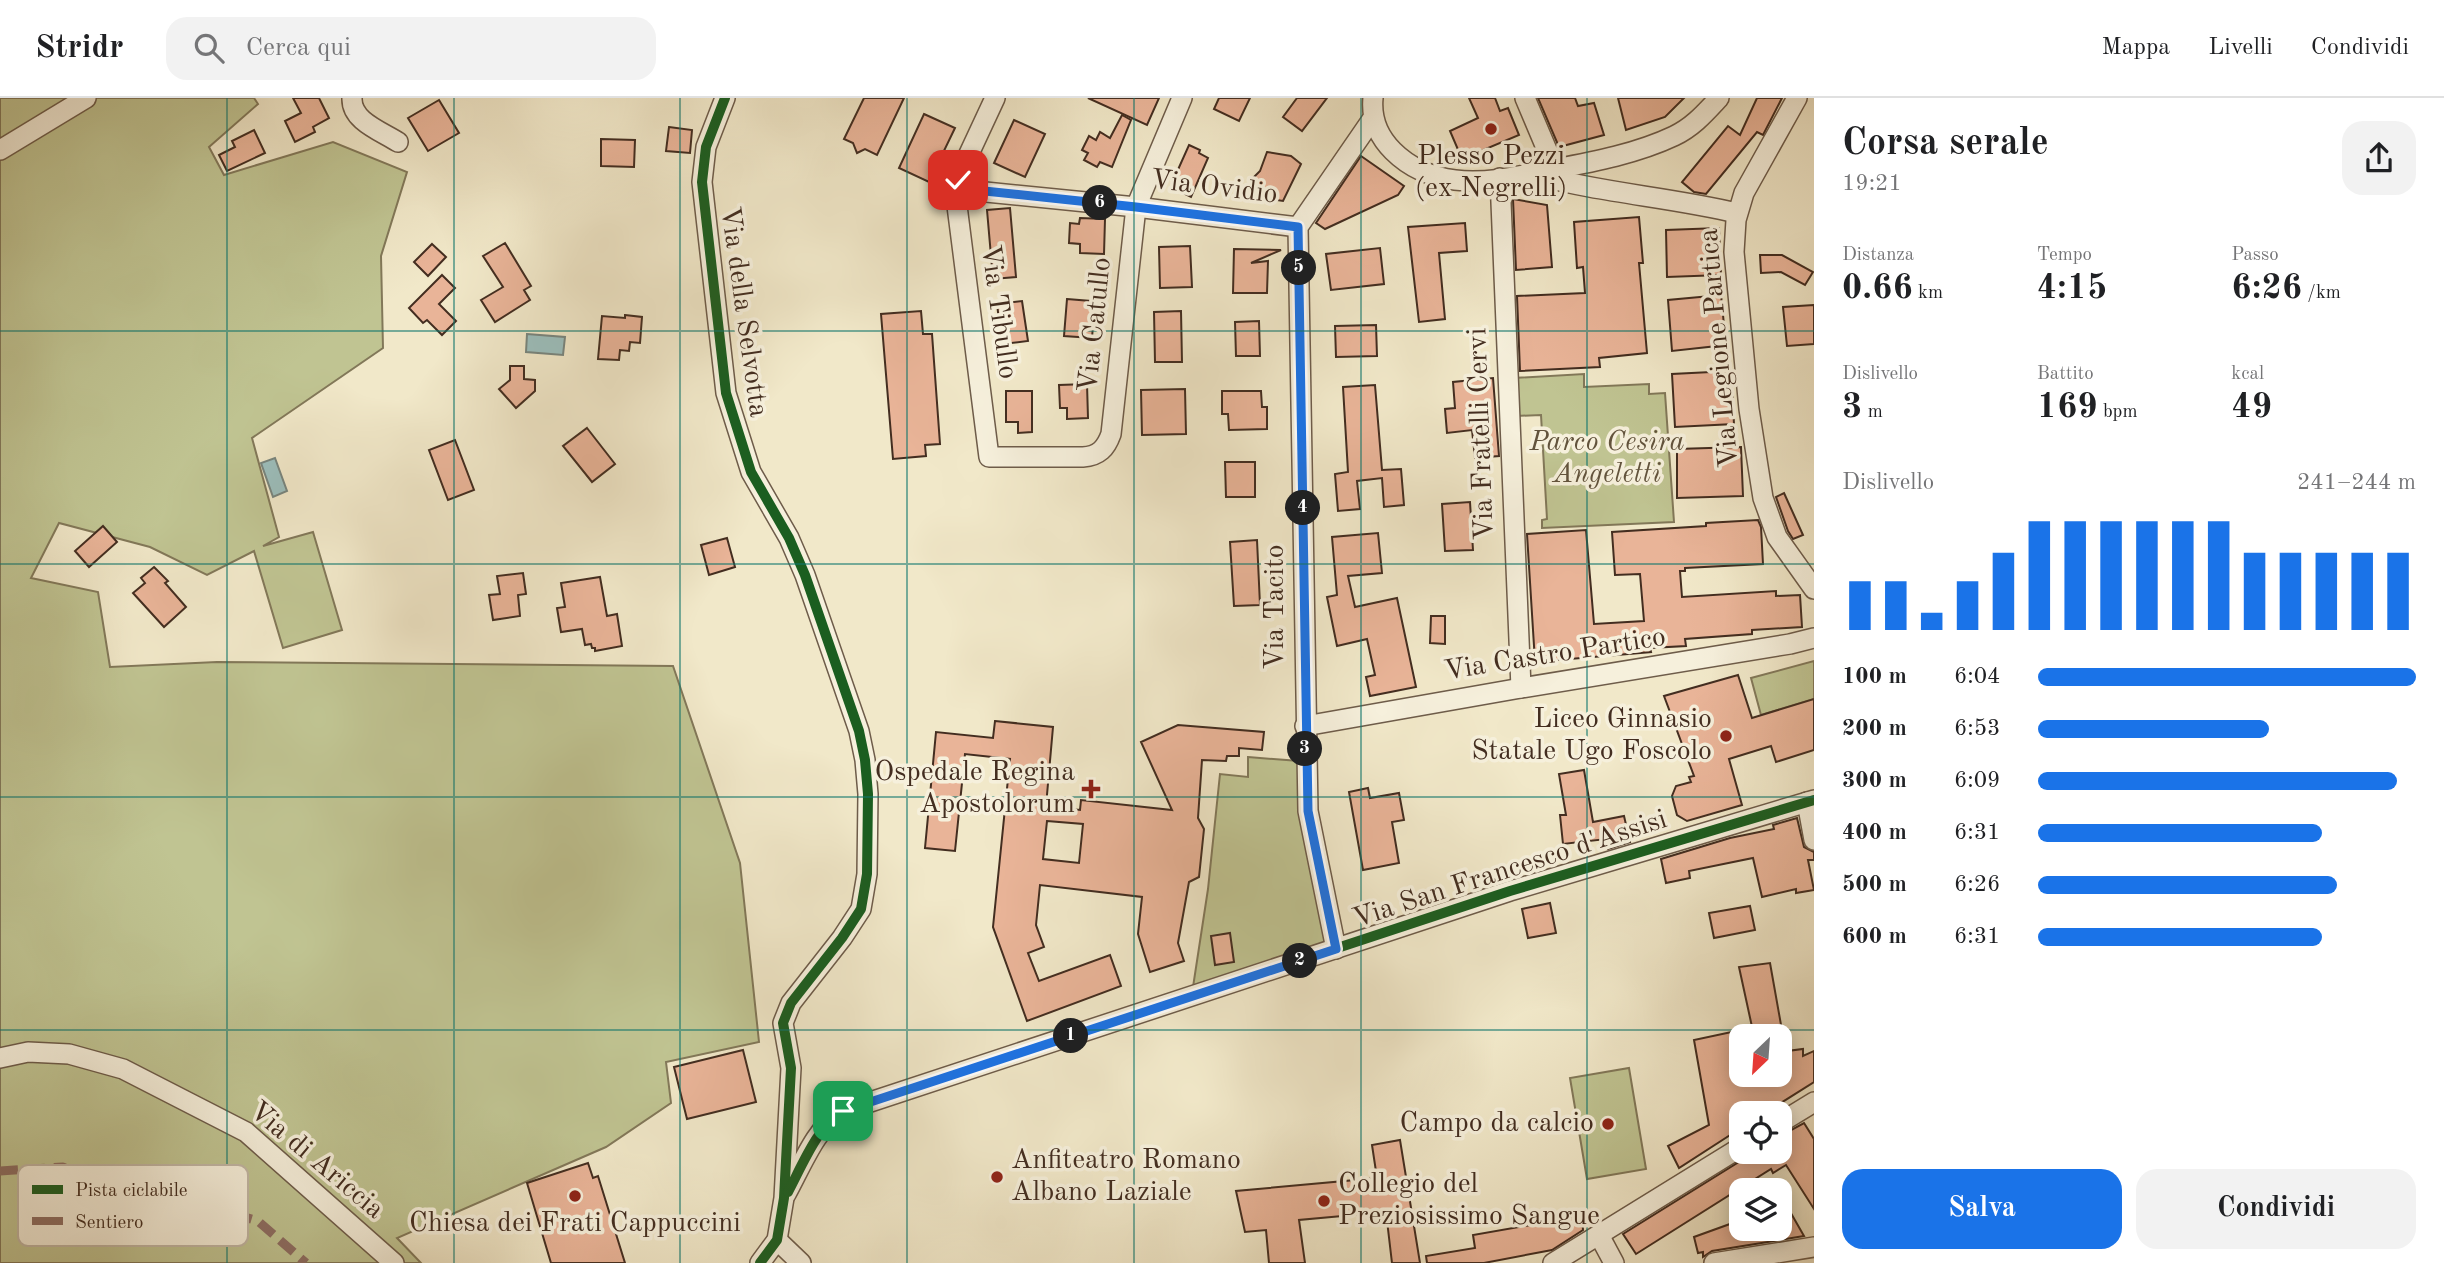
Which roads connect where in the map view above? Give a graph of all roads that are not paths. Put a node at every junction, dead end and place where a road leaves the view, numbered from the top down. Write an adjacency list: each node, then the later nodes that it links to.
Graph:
1 (86, 98): 11 (street)
2 (352, 98): 10 (street)
3 (725, 98): 31 (street, Via della Selvotta)
4 (995, 98): 15 (street, Via Tibullo)
5 (1182, 98): 16 (street, Via Catullo)
6 (1525, 98): 12 (street)
7 (1719, 98): 12 (street)
8 (1797, 98): 17 (street)
9 (1373, 108): 14 (street); 18 (street)
10 (398, 142)
11 (0, 150)
12 (1555, 169): 13 (street)
13 (1530, 174): 14 (street); 17 (street, Via Legione Partica)
14 (1500, 178): 22 (street, Via Fratelli Cervi)
15 (956, 188): 16 (street, Via Ovidio); 19 (street, Via Tibullo)
16 (1136, 207): 18 (street, Via Ovidio); 19 (street, Via Catullo)
17 (1737, 213): 20 (street, Via Legione Partica)
18 (1298, 227): 23 (street, Via Tacito)
19 (989, 457)
20 (1814, 589)
21 (1814, 638): 22 (street, Via Castro Partico)
22 (1521, 688): 23 (street, Via Castro Partico)
23 (1305, 726): 26 (street, Via Tacito)
24 (1811, 801): 25 (street); 26 (street, Via San Francesco d'Assisi)
25 (1814, 840)
26 (1336, 949): 31 (street, Via San Francesco d'Assisi)
27 (0, 1058): 35 (street, Via di Ariccia)
28 (1813, 1106): 29 (street)
29 (1792, 1117)
30 (1729, 1154): 32 (street)
31 (784, 1198): 33 (street, Via della Selvotta)
32 (1599, 1235): 38 (street); 39 (street)
33 (777, 1240): 36 (street); 37 (street)
34 (1814, 1247): 40 (street)
35 (394, 1263)
36 (760, 1263)
37 (801, 1263)
38 (1553, 1263)
39 (1614, 1263)
40 (1714, 1263)

